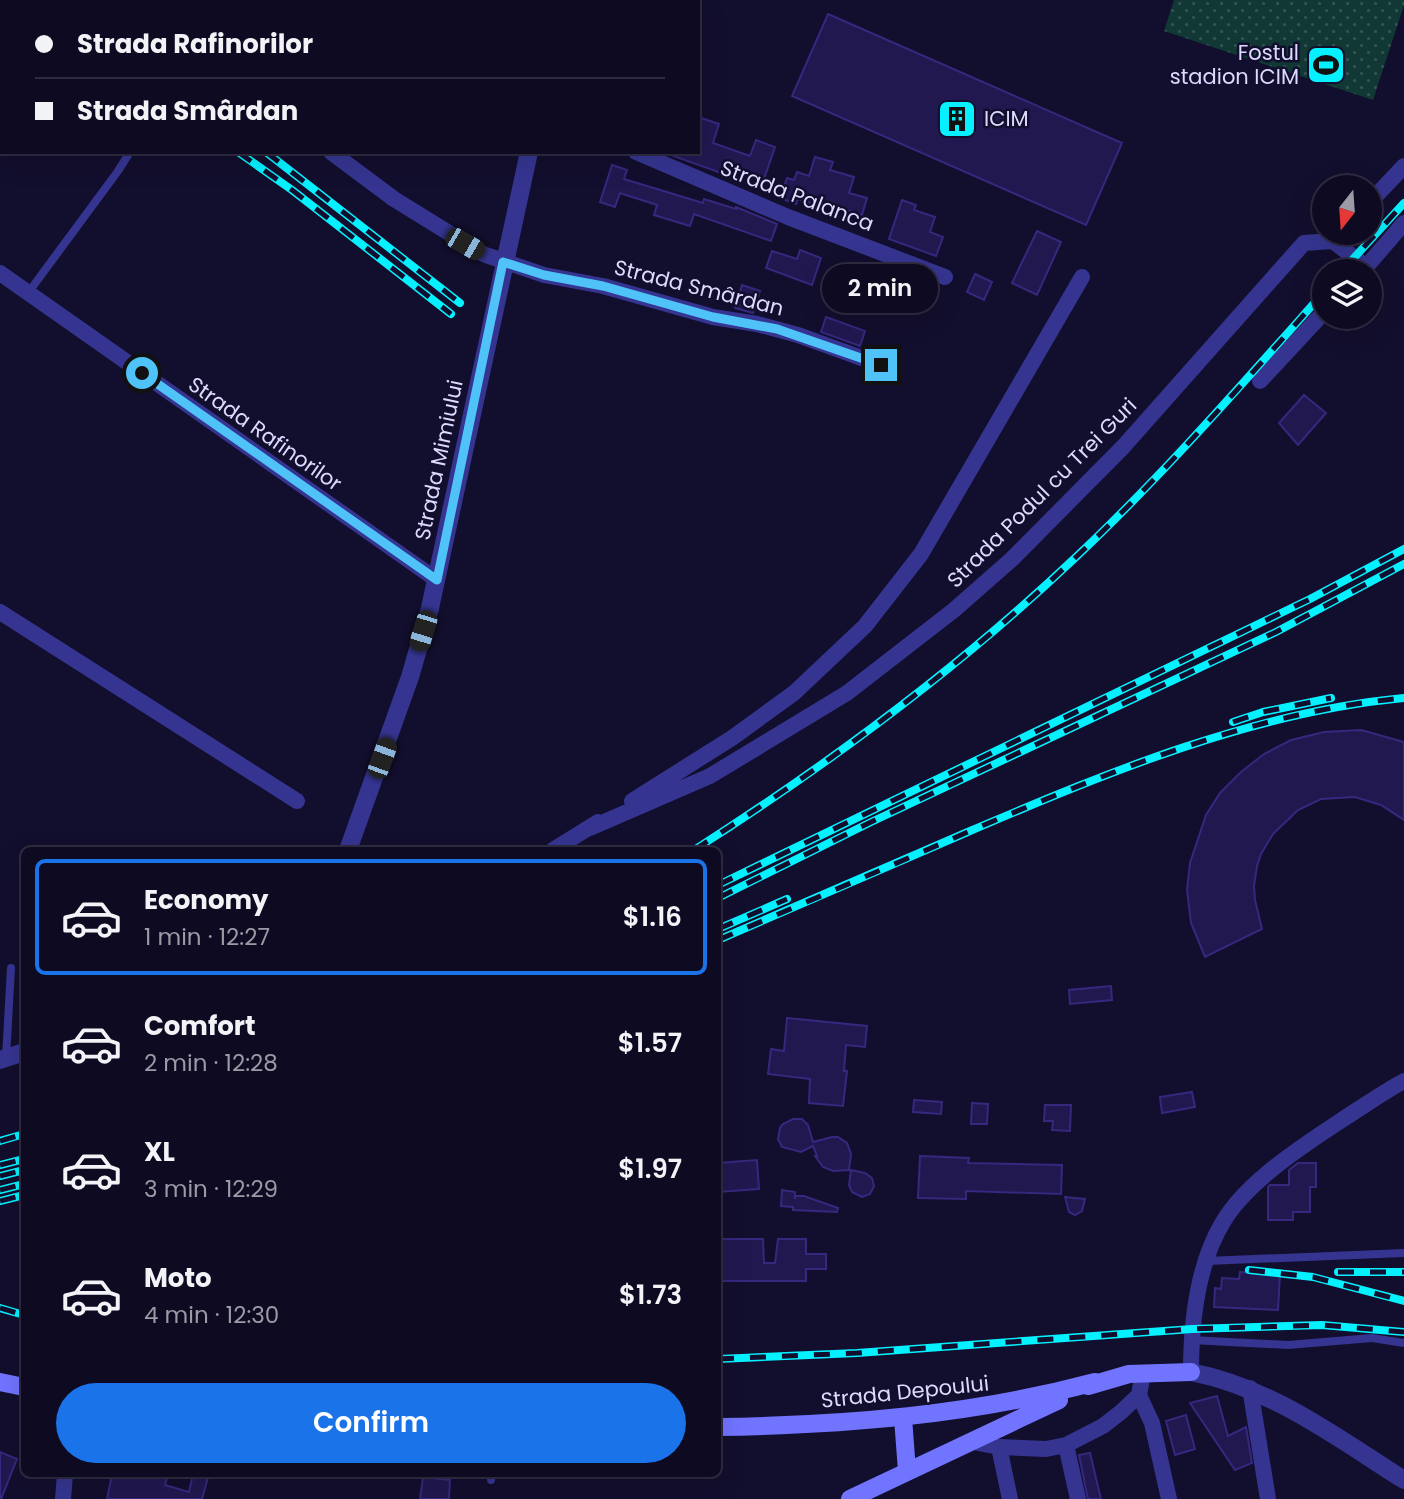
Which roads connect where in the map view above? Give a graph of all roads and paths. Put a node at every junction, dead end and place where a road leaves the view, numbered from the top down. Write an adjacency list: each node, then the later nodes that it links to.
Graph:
1 (129, 154): 16 (lane)
2 (334, 154): 12 (street, Strada Smârdan)
3 (528, 154): 12 (street, Strada Mimiului)
4 (641, 154): 14 (street, Strada Palanca)
5 (1404, 166): 6 (street)
6 (1382, 189)
7 (1404, 223): 11 (street)
8 (1312, 242): 23 (street, Strada Podul cu Trei Guri)
9 (1342, 245): 10 (street)
10 (1355, 259)
11 (1373, 259)
12 (503, 262): 18 (street, Strada Smârdan); 20 (street, Strada Mimiului)
13 (0, 274): 16 (street, Strada Rafinorilor)
14 (945, 277)
15 (1082, 277): 23 (street, Strada Podul cu Trei Guri)
16 (28, 293): 20 (street, Strada Rafinorilor)
17 (1312, 325): 19 (street)
18 (881, 365)
19 (1260, 381)
20 (437, 580): 24 (street, Strada Mimiului)
21 (0, 612): 22 (street)
22 (297, 801)
23 (590, 828): 25 (street, Strada Podul cu Trei Guri)
24 (349, 847)
25 (558, 847)
26 (12, 968): 28 (lane)
27 (21, 1053): 28 (street)
28 (3, 1059)
29 (1402, 1083): 31 (street)
30 (1404, 1253): 31 (lane)
31 (1206, 1261): 32 (street)
32 (1191, 1340): 33 (lane); 34 (street)
33 (1404, 1343)
34 (1191, 1372): 35 (main road); 39 (street)
35 (1143, 1373): 37 (main road); 40 (street)
36 (0, 1382): 38 (main road)
37 (1096, 1382): 41 (main road, Strada Depoului); 43 (main road)
38 (21, 1386)
39 (1250, 1388): 48 (street); 54 (street)
40 (1139, 1395): 44 (street); 53 (street)
41 (903, 1418): 42 (main road, Strada Depoului); 46 (main road)
42 (721, 1427)
43 (973, 1441): 45 (street); 46 (main road)
44 (1066, 1445): 45 (street); 52 (street)
45 (999, 1447): 51 (street)
46 (907, 1471): 50 (main road)
47 (65, 1477): 49 (street)
48 (1404, 1480)
49 (63, 1499)
50 (849, 1499)
51 (1010, 1499)
52 (1078, 1499)
53 (1169, 1499)
54 (1268, 1499)

